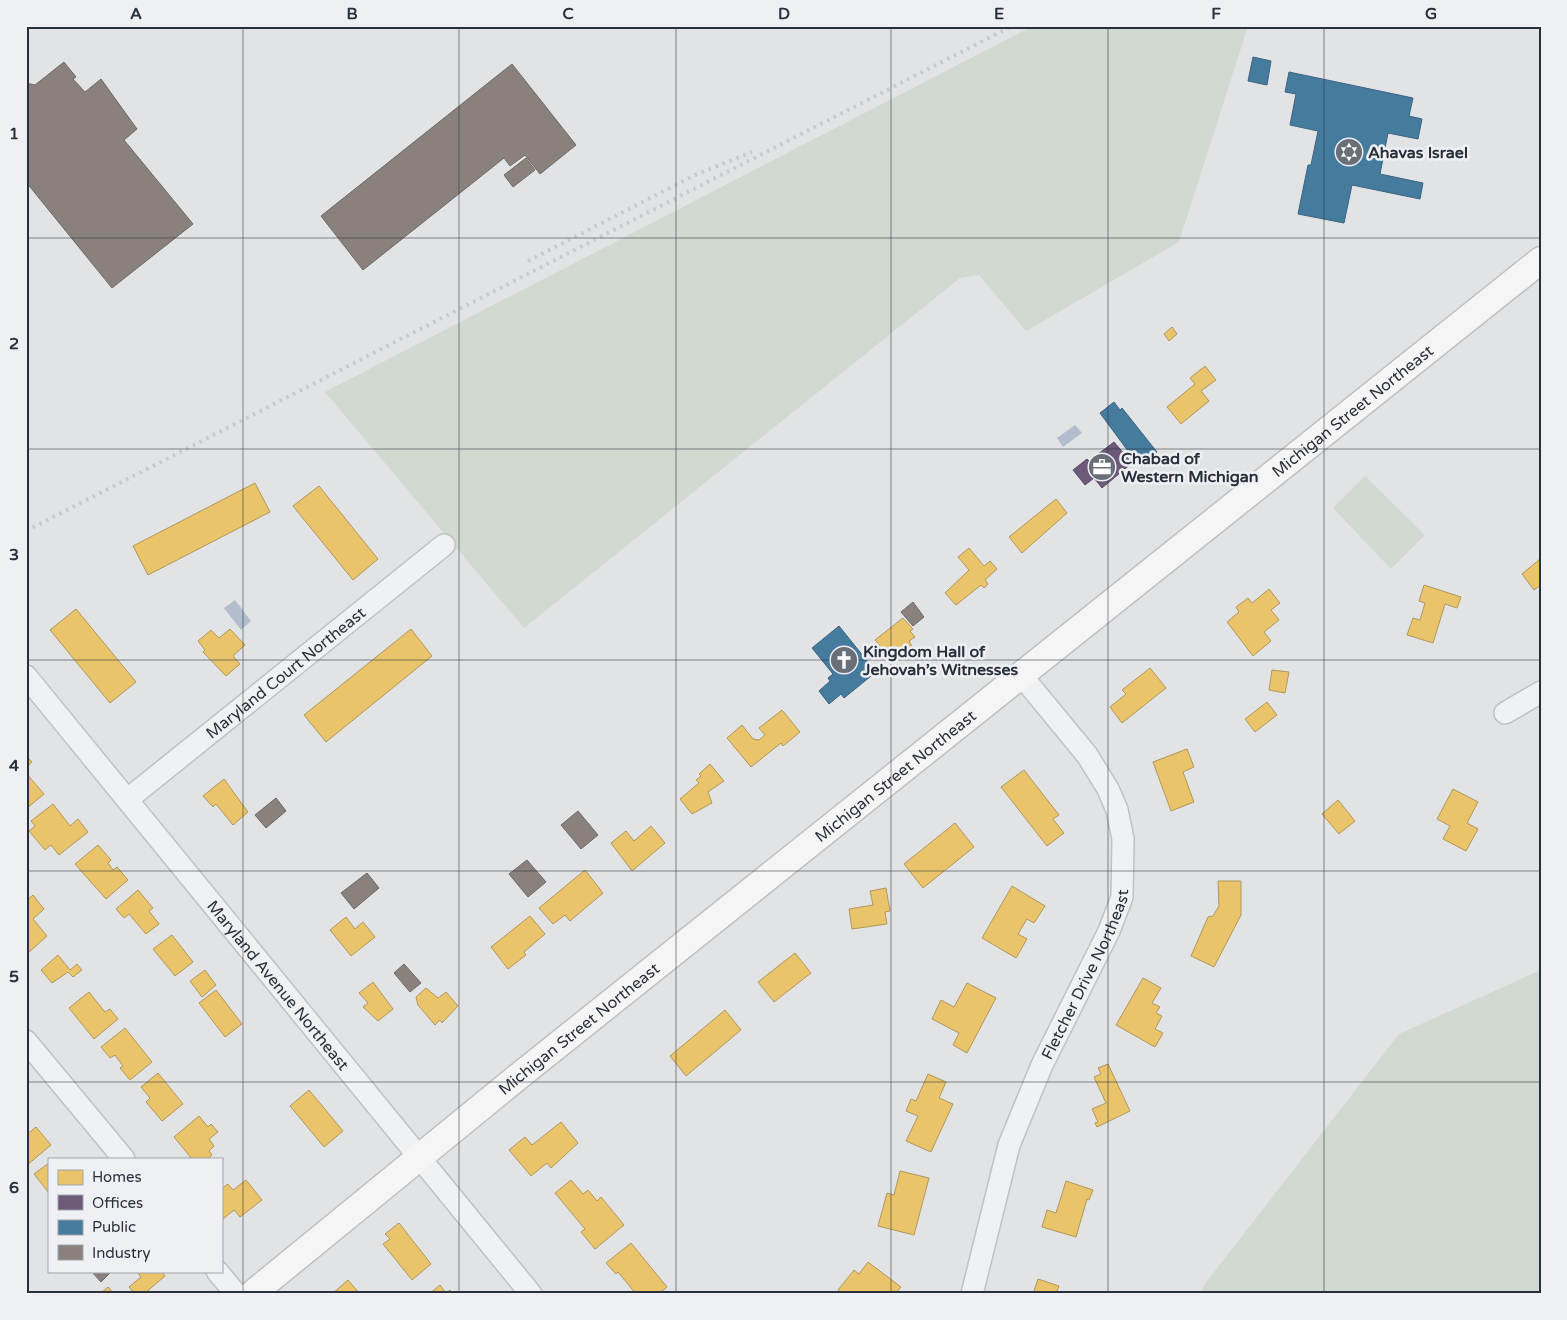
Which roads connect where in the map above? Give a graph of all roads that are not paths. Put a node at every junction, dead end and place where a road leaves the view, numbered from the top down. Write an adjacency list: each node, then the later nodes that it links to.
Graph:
1 (1537, 270): 3 (main road, Michigan Street Northeast)
2 (444, 545): 7 (street, Maryland Court Northeast)
3 (1021, 674): 9 (main road, Michigan Street Northeast); 15 (street, Fletcher Drive Northeast)
4 (26, 676): 7 (street, Maryland Avenue Northeast)
5 (1541, 692): 6 (street)
6 (1505, 713)
7 (128, 798): 9 (street, Maryland Avenue Northeast)
8 (26, 1041): 10 (street)
9 (419, 1157): 13 (main road, Michigan Street Northeast); 14 (street, Maryland Avenue Northeast)
10 (123, 1158)
11 (218, 1272): 12 (street)
12 (236, 1294)
13 (252, 1294)
14 (531, 1294)
15 (972, 1294)

